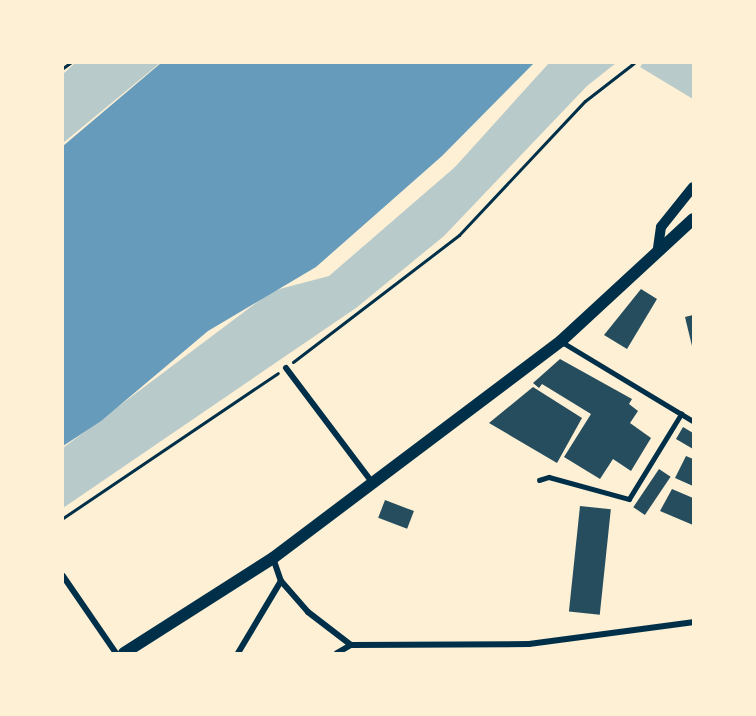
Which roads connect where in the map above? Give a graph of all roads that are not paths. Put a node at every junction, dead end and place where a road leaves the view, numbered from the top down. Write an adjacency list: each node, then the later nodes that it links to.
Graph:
1 (693, 187): 3 (street)
2 (693, 219): 3 (main road)
3 (658, 248): 4 (main road)
4 (561, 341): 6 (lane); 9 (main road)
5 (286, 368): 9 (street)
6 (681, 414): 7 (lane); 8 (lane)
7 (693, 421)
8 (539, 480)
9 (372, 482): 10 (main road)
10 (273, 558): 12 (street); 16 (main road)
11 (63, 576): 15 (street)
12 (282, 581): 14 (street); 17 (street)
13 (693, 622): 14 (street)
14 (351, 645): 18 (street)
15 (116, 653)
16 (124, 653)
17 (238, 653)
18 (337, 653)

